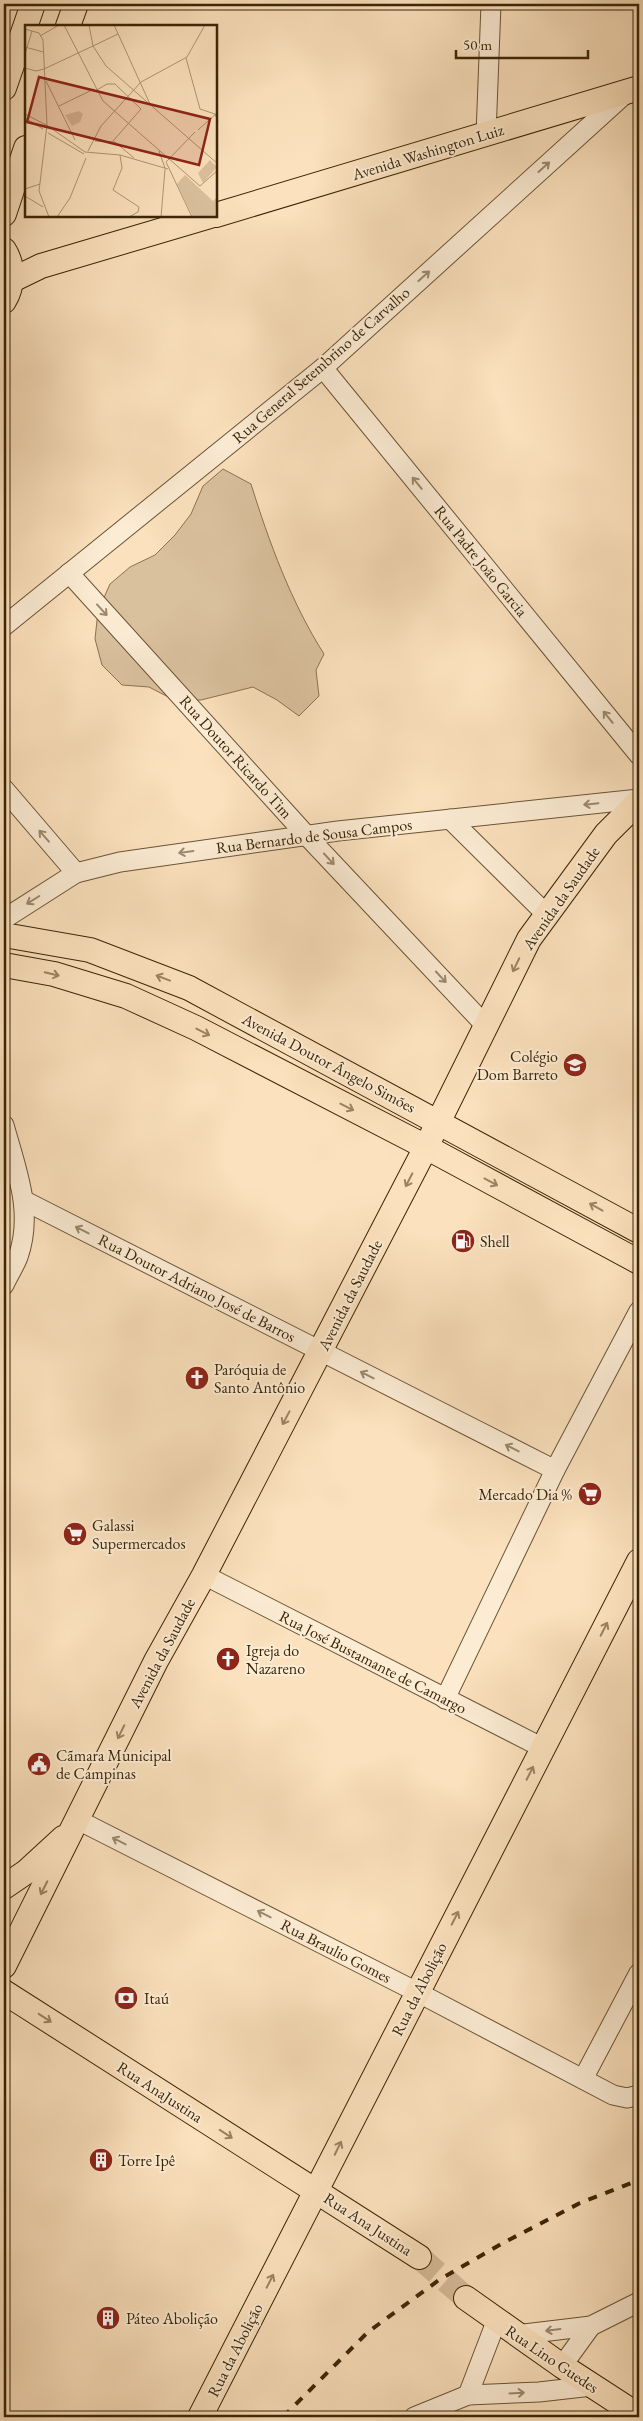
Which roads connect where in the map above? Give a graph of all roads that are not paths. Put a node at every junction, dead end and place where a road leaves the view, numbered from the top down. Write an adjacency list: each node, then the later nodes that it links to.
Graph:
1 (33, 4): 4 (main road)
2 (76, 4): 5 (main road)
3 (491, 4): 9 (street)
4 (26, 25)
5 (68, 25)
6 (25, 27): 7 (main road)
7 (4, 88)
8 (634, 89): 9 (main road, Avenida Washington Luiz); 15 (street, Rua General Setembrino de Carvalho, one-way to 8)
9 (486, 135): 11 (main road, Avenida Washington Luiz)
10 (25, 151): 12 (main road)
11 (218, 213)
12 (4, 214)
13 (203, 218): 14 (main road)
14 (8, 277)
15 (323, 368): 16 (street, Rua General Setembrino de Carvalho); 18 (street, Rua Padre João Garcia, one-way to 15)
16 (70, 573): 17 (street, Rua General Setembrino de Carvalho); 22 (street, Rua Doutor Ricardo Tim, one-way to 22)
17 (4, 626)
18 (639, 755)
19 (4, 789): 23 (street, one-way to 19)
20 (639, 800): 21 (street, Rua Bernardo de Sousa Campos, one-way to 21); 24 (main road, Avenida da Saudade)
21 (450, 819): 22 (street, Rua Bernardo de Sousa Campos); 24 (street)
22 (307, 836): 23 (street, Rua Bernardo de Sousa Campos, one-way to 23); 28 (street, Rua Doutor Ricardo Tim, one-way to 28)
23 (76, 873): 25 (street, Rua Bernardo de Sousa Campos, one-way to 25)
24 (546, 914): 28 (main road, Avenida da Saudade, one-way to 28)
25 (4, 919)
26 (4, 935): 29 (main road, Avenida Doutor Ângelo Simões, one-way to 26)
27 (4, 965): 31 (main road, Avenida Doutor Ângelo Simões, one-way to 31)
28 (486, 1026): 29 (main road, Avenida da Saudade)
29 (439, 1121): 31 (main road, Avenida da Saudade); 33 (main road, Avenida Doutor Ângelo Simões, one-way to 29)
30 (4, 1125): 32 (street)
31 (426, 1147): 34 (main road, Avenida Doutor Ângelo Simões, one-way to 34); 37 (main road, Avenida da Saudade, one-way to 37)
32 (25, 1201): 35 (street); 37 (street, Rua Doutor Adriano José de Barros, one-way to 32)
33 (639, 1231)
34 (639, 1262)
35 (4, 1285)
36 (639, 1311): 38 (street)
37 (320, 1351): 38 (street, Rua Doutor Adriano José de Barros, one-way to 37); 40 (main road, Avenida da Saudade, one-way to 40)
38 (555, 1470): 41 (street)
39 (636, 1571): 42 (main road, Rua da Abolição, one-way to 39)
40 (204, 1575): 41 (street, Rua José Bustamante de Camargo); 43 (main road, Avenida da Saudade, one-way to 43)
41 (445, 1698): 42 (street, Rua José Bustamante de Camargo)
42 (543, 1748): 48 (main road, Rua da Abolição, one-way to 42)
43 (76, 1824): 44 (main road); 45 (main road, Avenida da Saudade, one-way to 45); 48 (street, Rua Braulio Gomes, one-way to 43)
44 (4, 1887)
45 (4, 1966)
46 (639, 1973): 49 (street)
47 (4, 1992): 51 (main road, Rua AnaJustina, one-way to 51)
48 (417, 1992): 49 (street, Rua Braulio Gomes); 51 (main road, Rua da Abolição, one-way to 48)
49 (583, 2079): 50 (street, Rua Braulio Gomes)
50 (639, 2095)
51 (316, 2192): 52 (main road, Rua Ana Justina); 62 (main road, Rua da Abolição, one-way to 51)
52 (419, 2257)
53 (466, 2298): 55 (main road, Rua Lino Guedes)
54 (639, 2302): 56 (street)
55 (496, 2322): 57 (main road, Rua Lino Guedes); 60 (street)
56 (591, 2326): 57 (street, one-way to 57); 58 (street)
57 (516, 2335): 58 (main road, Rua Lino Guedes)
58 (562, 2366): 59 (main road, Rua Lino Guedes)
59 (592, 2386): 60 (street, one-way to 59); 61 (main road, Rua Lino Guedes)
60 (468, 2395): 63 (street)
61 (639, 2416)
62 (200, 2417)
63 (414, 2417)

